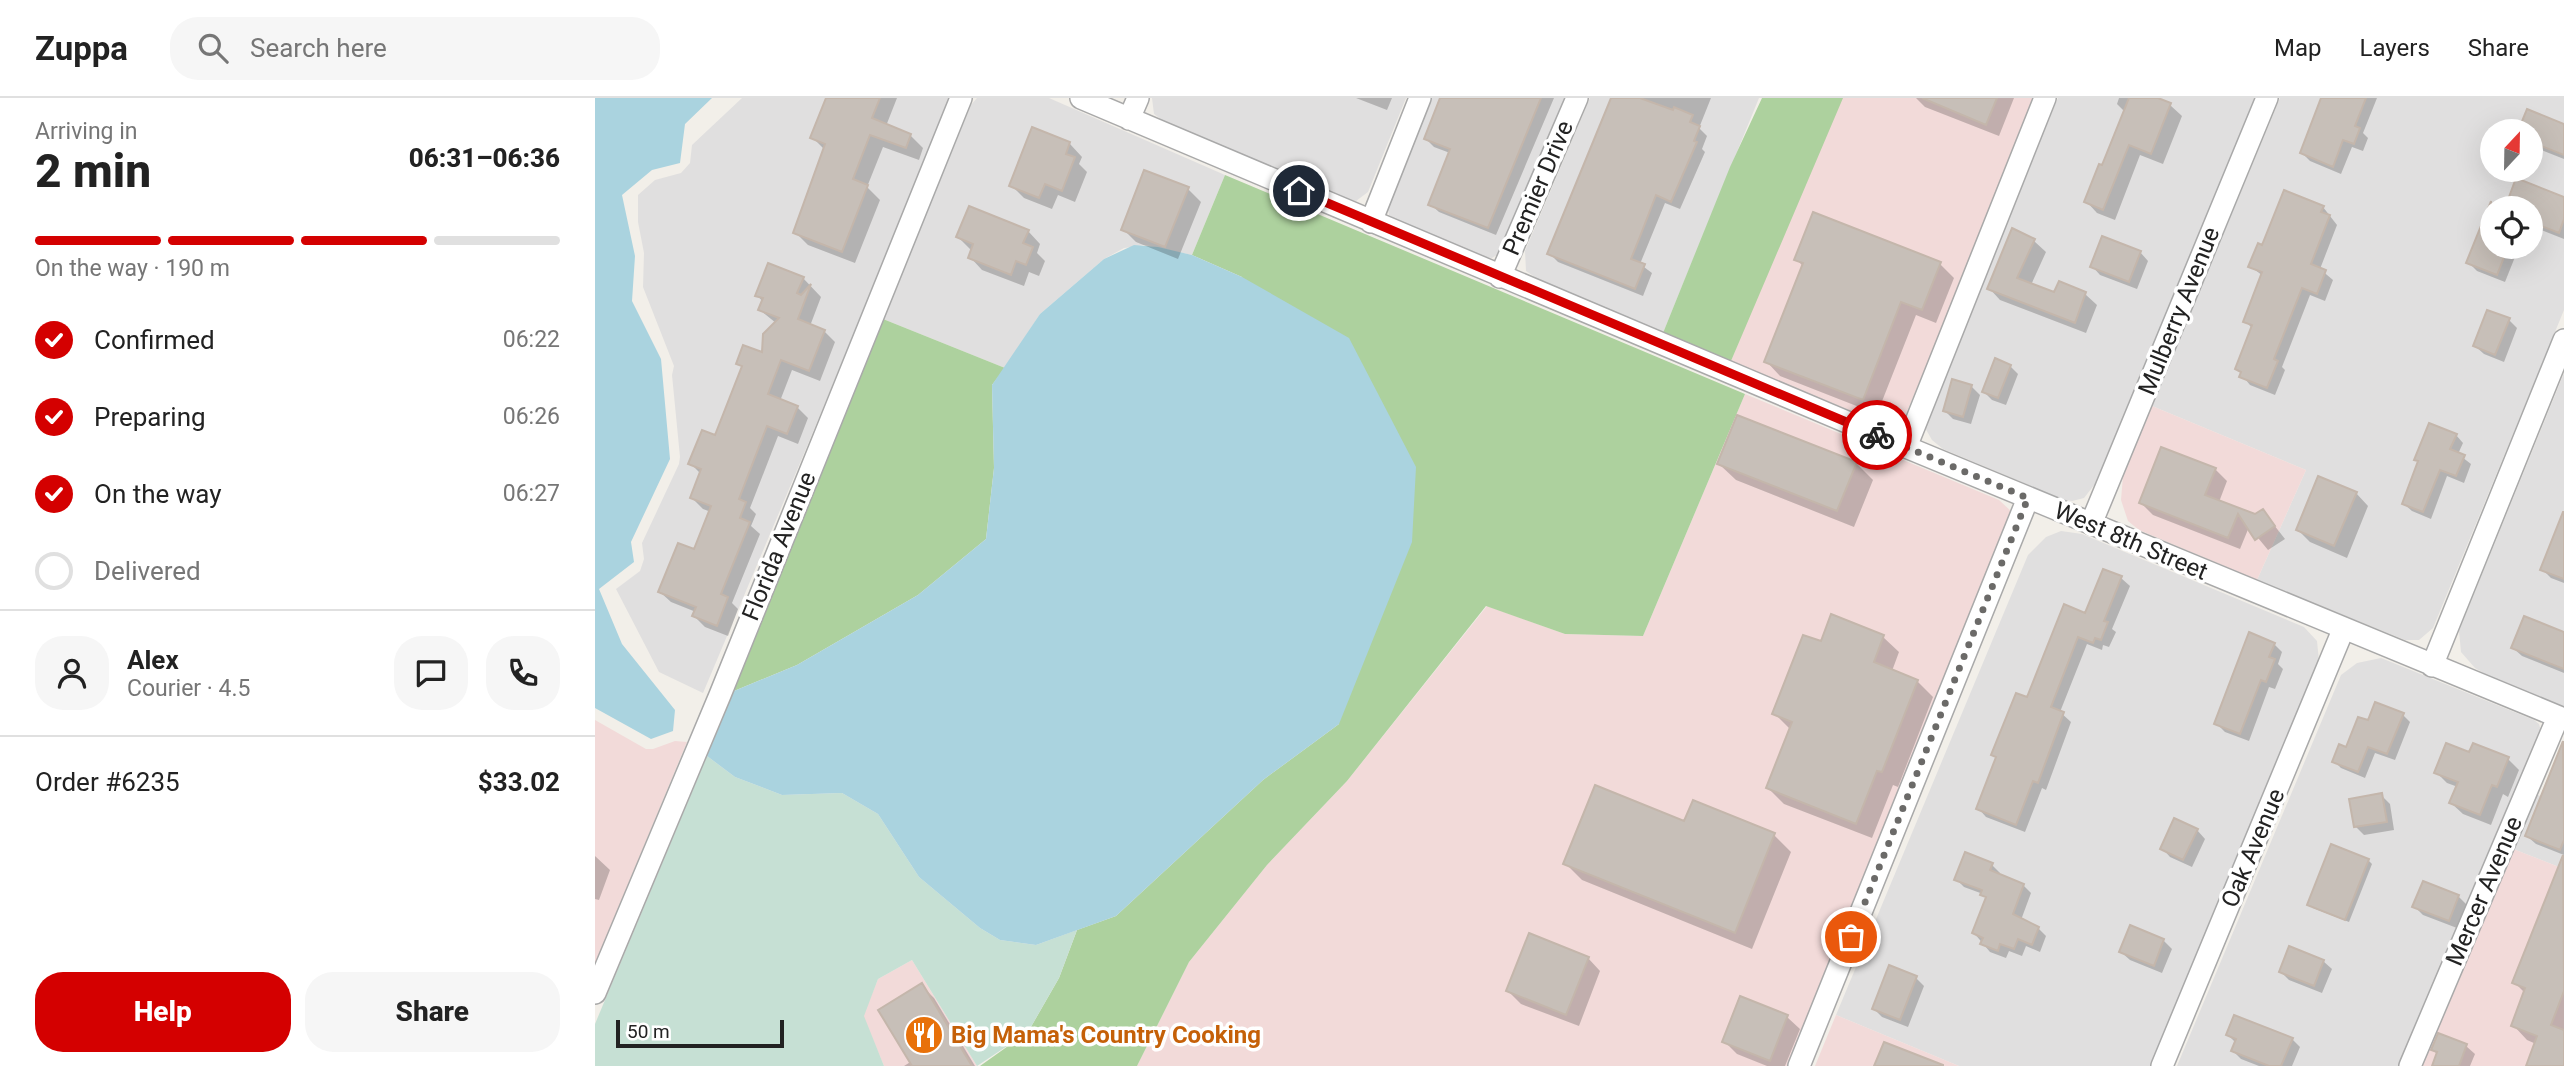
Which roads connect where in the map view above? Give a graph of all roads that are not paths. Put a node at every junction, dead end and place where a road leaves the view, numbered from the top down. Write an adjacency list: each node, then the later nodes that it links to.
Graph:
1 (961, 98): 18 (street, Florida Avenue)
2 (1081, 98): 8 (street, West 8th Street)
3 (1138, 98): 8 (street)
4 (1420, 98): 9 (street)
5 (1577, 98): 10 (street, Premier Drive)
6 (2045, 98): 12 (street)
7 (2267, 98): 14 (street, Mulberry Avenue)
8 (1129, 119): 9 (street, West 8th Street)
9 (1371, 222): 10 (street, West 8th Street)
10 (1500, 277): 12 (street, West 8th Street)
11 (2564, 340): 16 (street)
12 (1906, 447): 13 (street, West 8th Street)
13 (2028, 498): 14 (street, West 8th Street); 19 (street)
14 (2091, 524): 15 (street, West 8th Street)
15 (2343, 630): 16 (street, West 8th Street); 20 (street, Oak Avenue)
16 (2432, 666): 17 (street, West 8th Street)
17 (2561, 718): 21 (street, Mercer Avenue)
18 (595, 993)
19 (1799, 1066)
20 (2162, 1066)
21 (2410, 1066)

